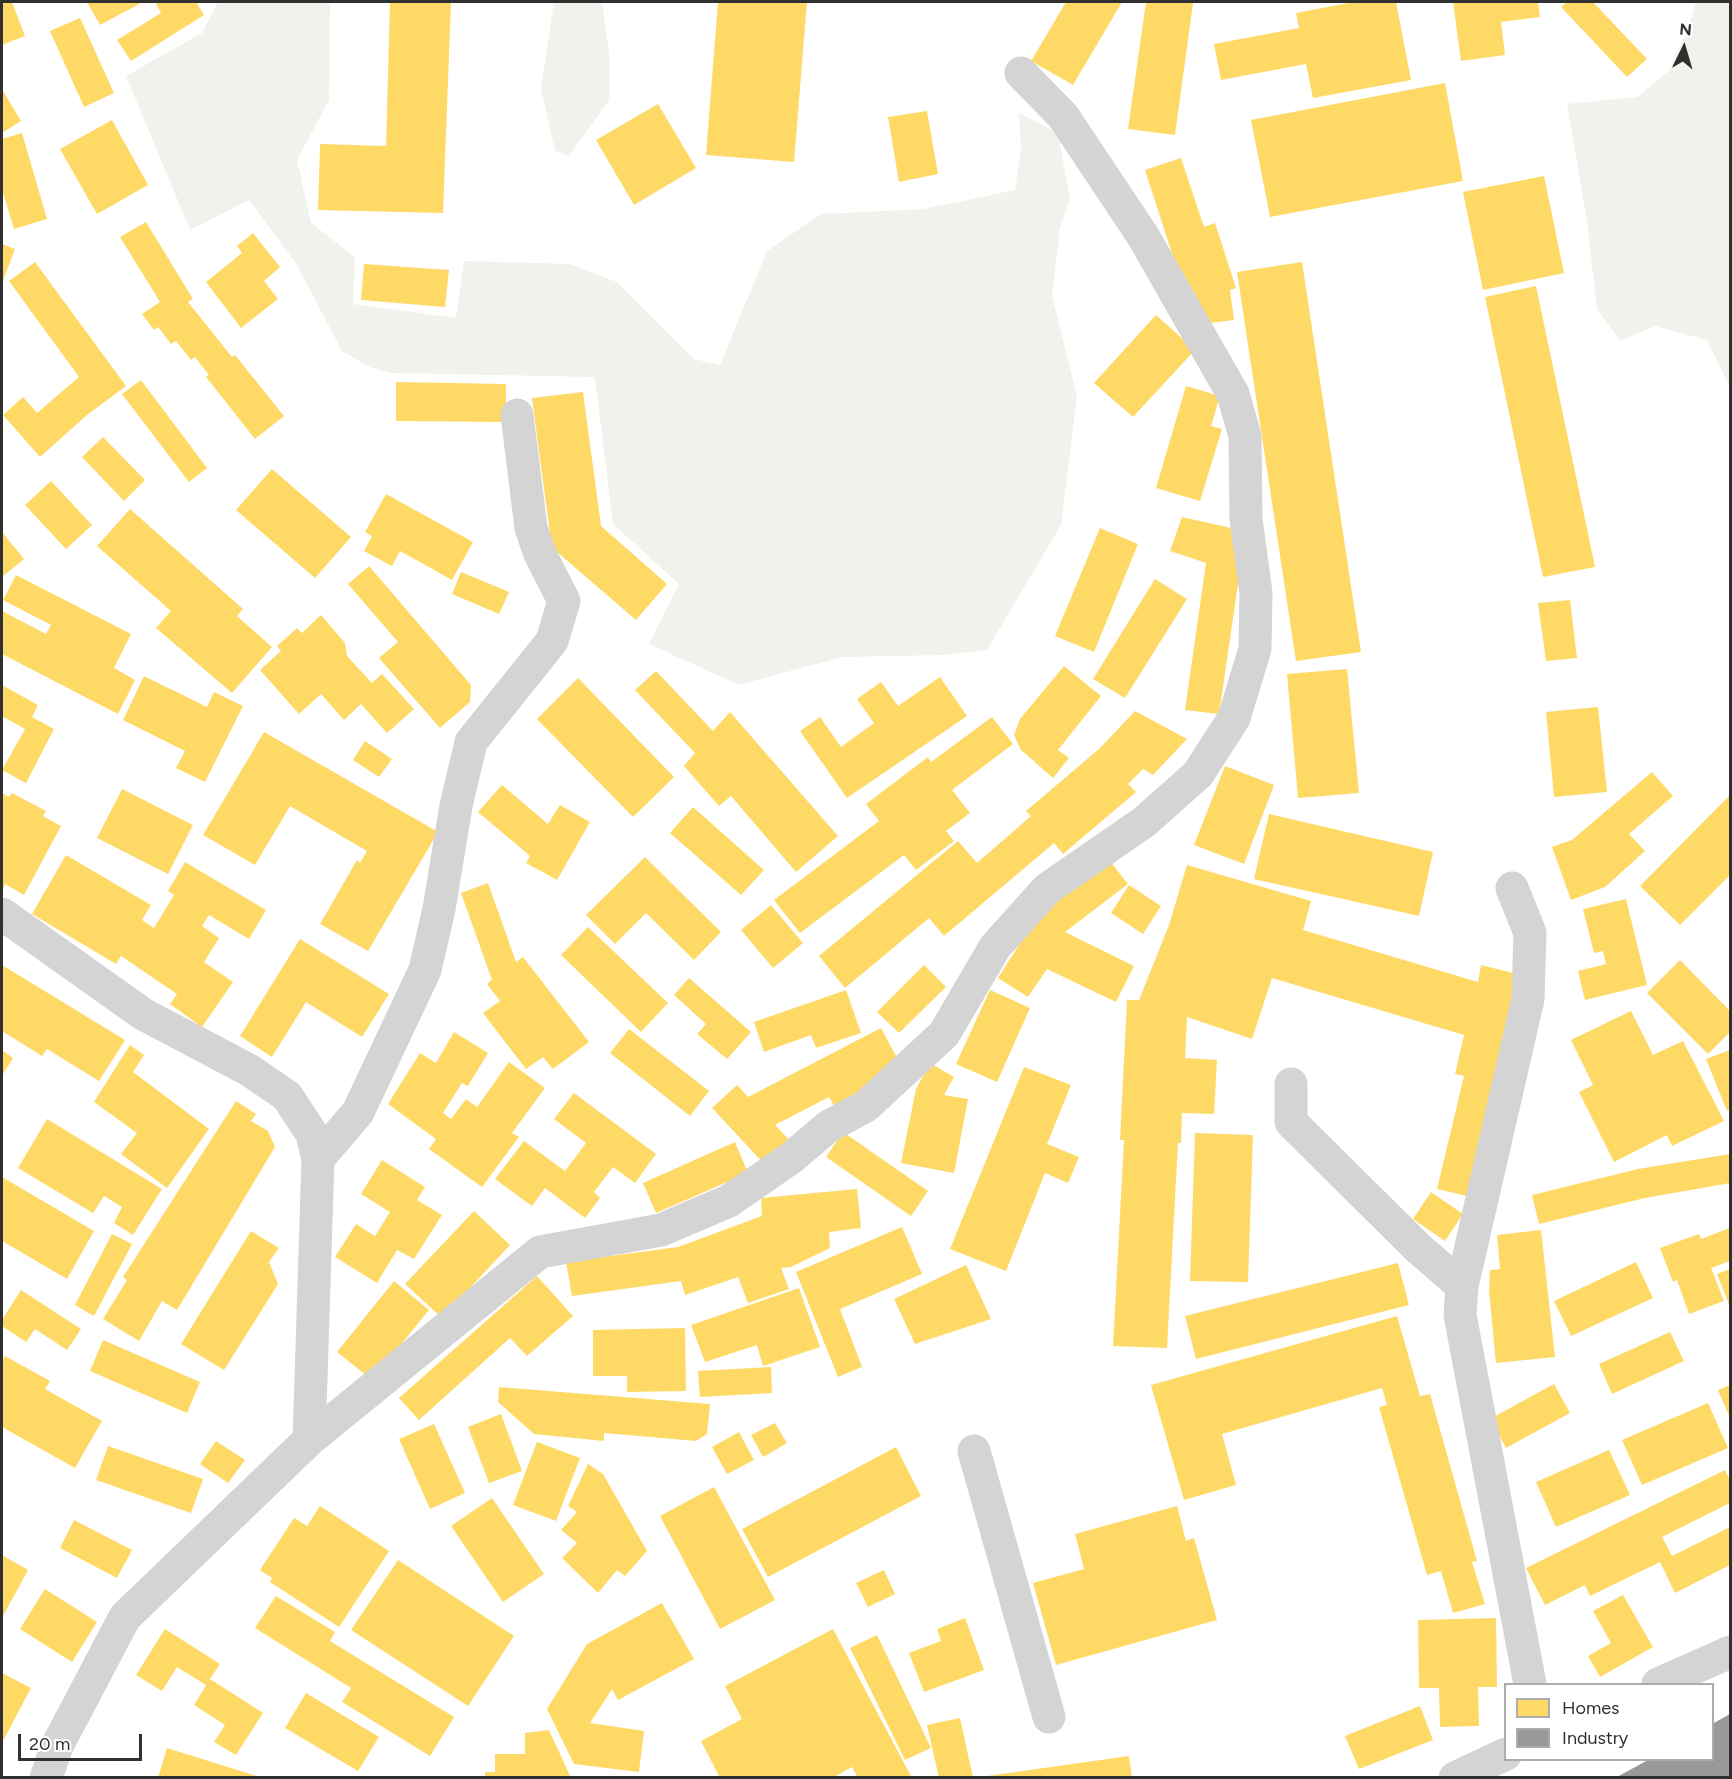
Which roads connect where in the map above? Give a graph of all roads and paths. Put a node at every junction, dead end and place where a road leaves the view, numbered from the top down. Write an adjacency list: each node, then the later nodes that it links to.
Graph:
1 (1021, 73): 8 (street)
2 (517, 415): 6 (street)
3 (1512, 888): 7 (street)
4 (2, 914): 6 (street)
5 (1291, 1084): 7 (street)
6 (318, 1159): 8 (street)
7 (1462, 1286): 11 (street)
8 (309, 1440): 15 (street)
9 (974, 1451): 13 (street)
10 (1731, 1652): 12 (street)
11 (1530, 1683)
12 (1660, 1683)
13 (1049, 1717)
14 (1504, 1755): 16 (street)
15 (46, 1778)
16 (1455, 1778)

